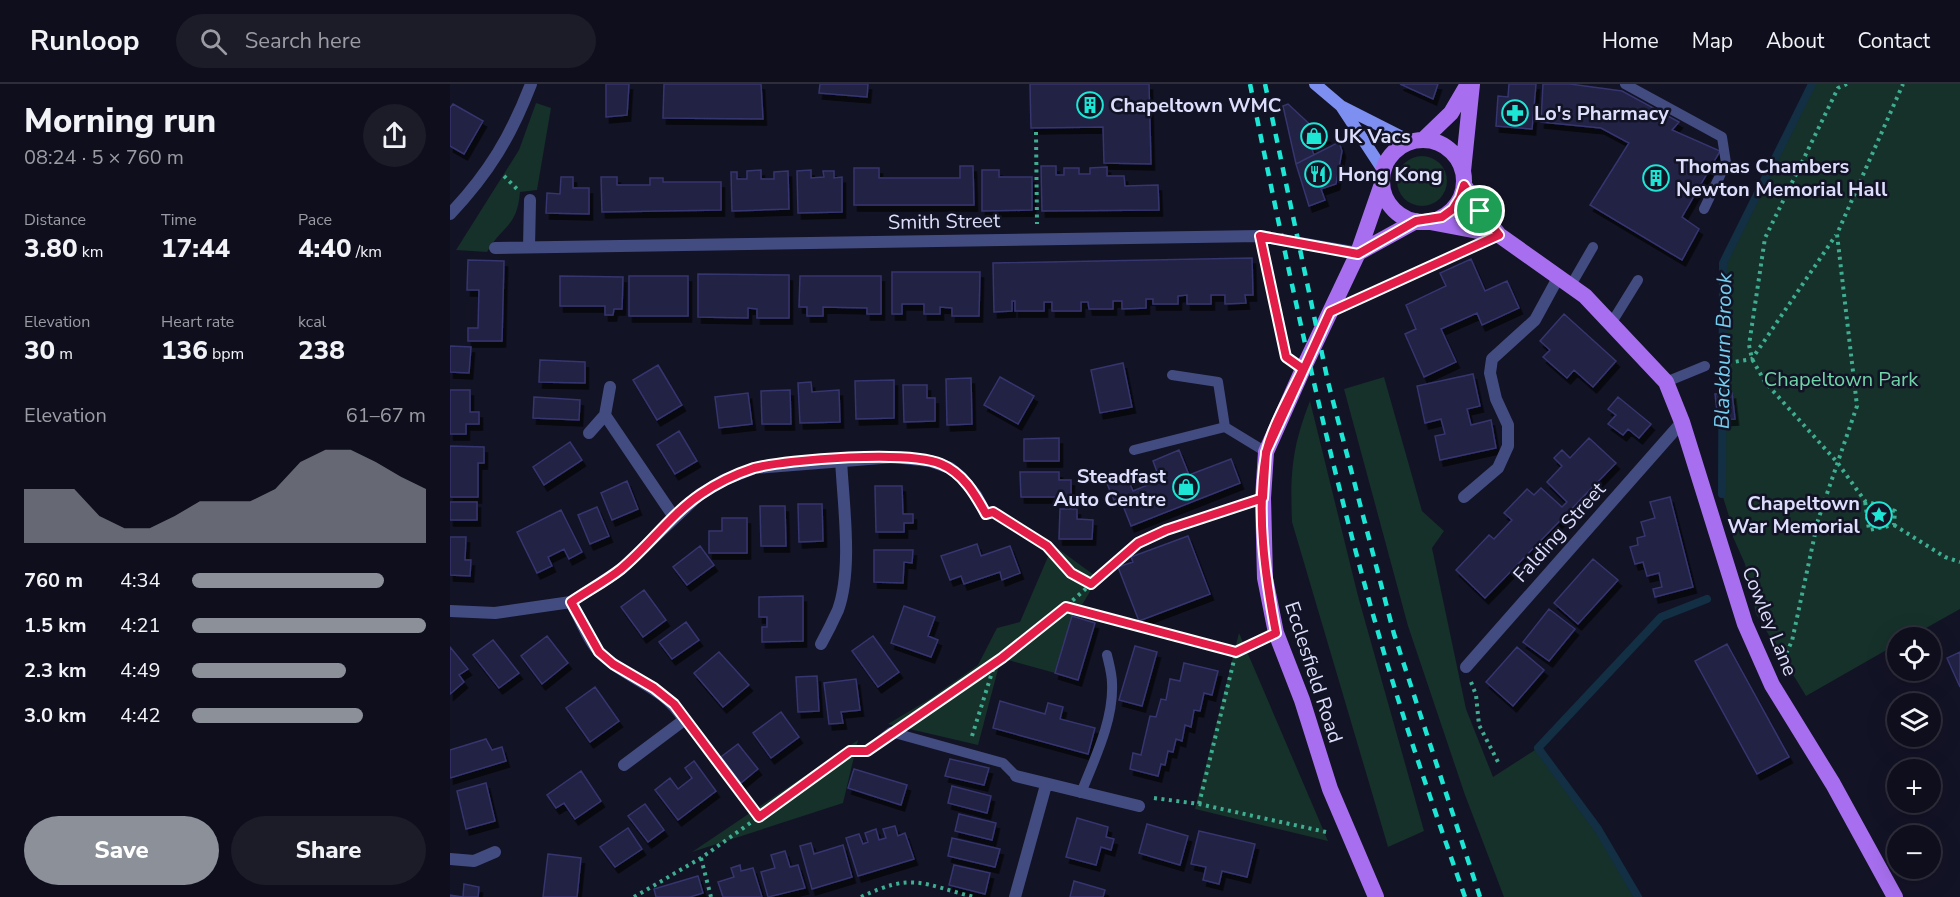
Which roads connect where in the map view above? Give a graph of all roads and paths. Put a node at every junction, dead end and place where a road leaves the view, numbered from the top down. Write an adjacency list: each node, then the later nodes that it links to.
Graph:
1 (531, 84): 10 (street)
2 (1470, 84): 9 (main road); 12 (main road)
3 (1625, 84): 14 (lane)
4 (1848, 84): 30 (path)
5 (1903, 84): 17 (path)
6 (1323, 86): 7 (main road)
7 (1341, 106): 9 (main road); 11 (main road)
8 (1036, 132): 20 (path)
9 (1417, 140): 11 (main road); 12 (main road)
10 (492, 165): 13 (path); 15 (street)
11 (1382, 177): 16 (main road); 25 (main road, Ecclesfield Road)
12 (1464, 178): 16 (main road); 18 (main road, Cowley Lane)
13 (530, 201): 21 (street)
14 (1704, 209)
15 (450, 214)
16 (1422, 221): 18 (main road, Cowley Lane); 25 (main road)
17 (1837, 234): 30 (path); 43 (path)
18 (1499, 235): 27 (main road, Cowley Lane)
19 (1260, 236): 20 (street, Smith Street); 25 (street, Smith Street); 32 (path)
20 (1038, 240): 21 (street, Smith Street)
21 (529, 247): 23 (street, Smith Street)
22 (1593, 247): 27 (lane)
23 (495, 248)
24 (1468, 249): 28 (path)
25 (1358, 254): 28 (main road, Ecclesfield Road)
26 (1638, 280): 29 (lane)
27 (1565, 281): 29 (main road, Cowley Lane); 45 (street)
28 (1330, 312): 32 (main road, Ecclesfield Road)
29 (1612, 322): 34 (main road, Cowley Lane)
30 (1752, 359): 31 (path); 43 (path)
31 (1705, 366): 34 (lane)
32 (1303, 369): 41 (main road, Ecclesfield Road)
33 (1172, 375): 38 (lane)
34 (1666, 382): 37 (main road, Cowley Lane)
35 (610, 387): 36 (street)
36 (605, 414): 39 (street); 48 (street)
37 (1682, 422): 61 (street, Falding Street); 62 (main road, Cowley Lane)
38 (1225, 427): 40 (lane); 41 (lane)
39 (589, 433)
40 (1134, 450)
41 (1266, 452): 44 (main road, Ecclesfield Road)
42 (841, 459): 47 (street); 48 (street); 57 (street)
43 (1837, 462): 46 (path); 62 (path)
44 (1263, 498): 49 (lane); 56 (main road, Ecclesfield Road)
45 (1464, 498)
46 (1865, 501): 50 (path); 50 (path)
47 (986, 514): 52 (path)
48 (674, 517): 53 (street)
49 (1193, 520): 52 (path)
50 (1894, 525): 51 (path)
51 (1960, 562)
52 (1091, 584): 54 (path)
53 (571, 602): 55 (street); 63 (street)
54 (1066, 607): 58 (path); 60 (path)
55 (450, 611)
56 (1276, 633): 58 (path); 75 (main road, Ecclesfield Road)
57 (821, 644)
58 (1236, 652): 72 (path)
59 (1107, 655): 71 (lane)
60 (995, 663): 64 (path); 66 (path)
61 (1466, 667): 67 (path)
62 (1772, 685): 85 (main road, Cowley Lane)
63 (684, 720): 68 (street); 74 (path)
64 (891, 732): 65 (lane); 66 (lane)
65 (867, 751): 74 (path)
66 (968, 751): 69 (lane)
67 (1498, 762)
68 (624, 765)
69 (1016, 776): 70 (street)
70 (1046, 785): 71 (street); 83 (street)
71 (1082, 793): 73 (street)
72 (1199, 804): 73 (path); 75 (path)
73 (1138, 806)
74 (759, 817): 77 (path)
75 (1350, 836): 84 (main road, Ecclesfield Road)
76 (495, 852): 78 (street)
77 (701, 858): 79 (path); 80 (path)
78 (450, 859)
79 (634, 897)
80 (711, 897)
81 (861, 897): 82 (path)
82 (974, 897)
83 (1015, 897)
84 (1376, 897)
85 (1895, 897)

